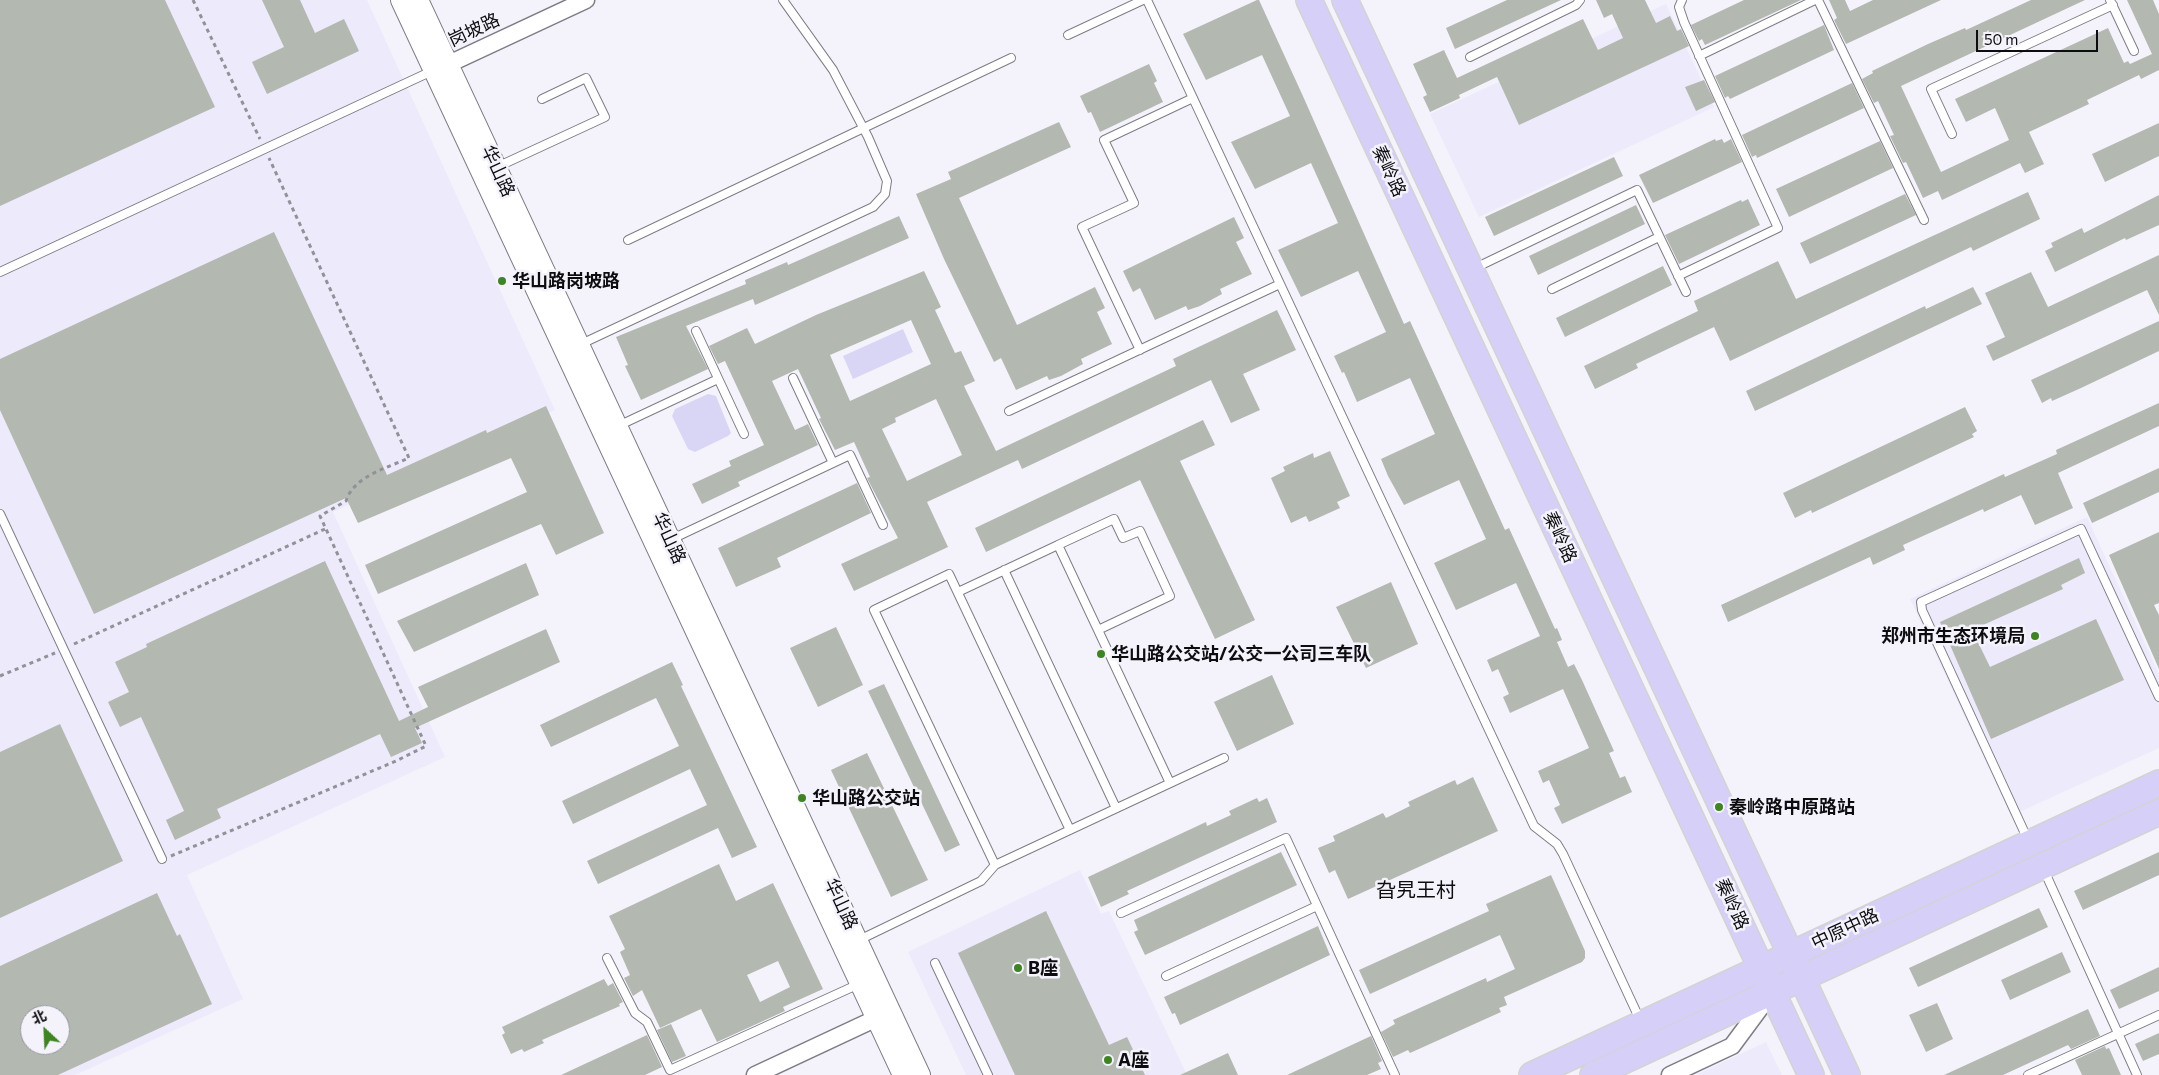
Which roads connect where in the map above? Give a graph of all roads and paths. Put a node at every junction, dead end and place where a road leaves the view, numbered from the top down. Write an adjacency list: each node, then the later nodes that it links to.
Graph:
1 (193, 0): 23 (path)
2 (401, 0): 18 (street, 华山路)
3 (418, 0): 18 (street, 华山路)
4 (586, 0): 18 (street, 岗坡路)
5 (783, 0): 21 (lane)
6 (1145, 0): 13 (lane); 20 (lane)
7 (1310, 0): 70 (main road, 秦岭路)
8 (1345, 0): 28 (main road, 秦岭路)
9 (1580, 0): 16 (lane)
10 (1682, 0): 15 (lane)
11 (1817, 0): 15 (lane); 25 (lane)
12 (2111, 2): 14 (lane); 22 (lane)
13 (1068, 35)
14 (2134, 51)
15 (1700, 56): 30 (lane)
16 (1470, 57)
17 (1011, 58): 21 (lane)
18 (441, 67): 23 (lane); 24 (street, 华山路); 73 (street, 华山路)
19 (542, 98): 24 (lane)
20 (1193, 98): 31 (lane); 36 (lane)
21 (864, 128): 27 (lane); 35 (lane)
22 (1952, 134)
23 (265, 149): 29 (lane); 45 (path)
24 (496, 168): 35 (street, 华山路)
25 (1924, 220)
26 (1659, 237): 28 (lane); 30 (lane); 32 (lane)
27 (628, 240)
28 (1471, 270): 67 (main road, 秦岭路)
29 (0, 272)
30 (1678, 276): 33 (lane)
31 (1280, 284): 36 (lane); 77 (lane)
32 (1552, 289)
33 (1686, 292)
34 (696, 331): 38 (lane)
35 (579, 345): 40 (street, 华山路)
36 (1140, 350): 39 (lane)
37 (793, 378): 42 (lane)
38 (718, 379): 40 (lane); 41 (lane)
39 (1009, 411)
40 (617, 426): 46 (street, 华山路)
41 (744, 434)
42 (833, 463): 44 (lane); 46 (lane)
43 (0, 514): 51 (lane)
44 (883, 525)
45 (325, 528): 51 (path); 61 (path)
46 (670, 540): 66 (street, 华山路)
47 (1058, 545): 48 (lane); 50 (lane); 50 (lane)
48 (1004, 570): 49 (lane); 57 (lane)
49 (958, 592): 59 (lane); 62 (lane)
50 (1098, 630): 55 (lane)
51 (63, 649): 52 (path); 61 (lane)
52 (0, 676)
53 (2159, 697): 60 (lane)
54 (1224, 758): 55 (lane)
55 (1170, 783): 57 (lane)
56 (2159, 784): 60 (main road, 中原中路)
57 (1116, 808): 59 (lane)
58 (2159, 812): 63 (main road, 中原中路)
59 (1070, 830): 62 (lane)
60 (2030, 843): 67 (main road, 中原中路)
61 (162, 860)
62 (995, 865): 66 (lane)
63 (2042, 866): 72 (main road, 中原中路); 78 (lane)
64 (1317, 906): 65 (lane); 71 (lane); 83 (lane)
65 (1122, 913)
66 (858, 941): 81 (street, 华山路)
67 (1791, 955): 70 (main road, 中原中路); 72 (main road, 秦岭路)
68 (607, 958): 73 (lane)
69 (935, 963): 82 (lane)
70 (1762, 968): 74 (main road, 秦岭路); 77 (main road, 中原中路)
71 (1166, 976)
72 (1802, 978): 74 (main road, 中原中路); 88 (main road, 秦岭路)
73 (861, 984): 76 (street, 华山路)
74 (1772, 992): 85 (main road, 中原中路); 86 (street); 87 (main road, 秦岭路)
75 (2159, 1015): 78 (lane)
76 (877, 1018): 79 (street); 80 (street, 华山路)
77 (1642, 1024): 84 (main road, 中原中路)
78 (2118, 1034): 89 (lane); 90 (lane)
79 (755, 1075)
80 (904, 1075)
81 (920, 1075)
82 (988, 1075)
83 (1395, 1075)
84 (1532, 1075)
85 (1593, 1075)
86 (1670, 1075)
87 (1811, 1075)
88 (1847, 1075)
89 (2028, 1075)
90 (2138, 1075)

